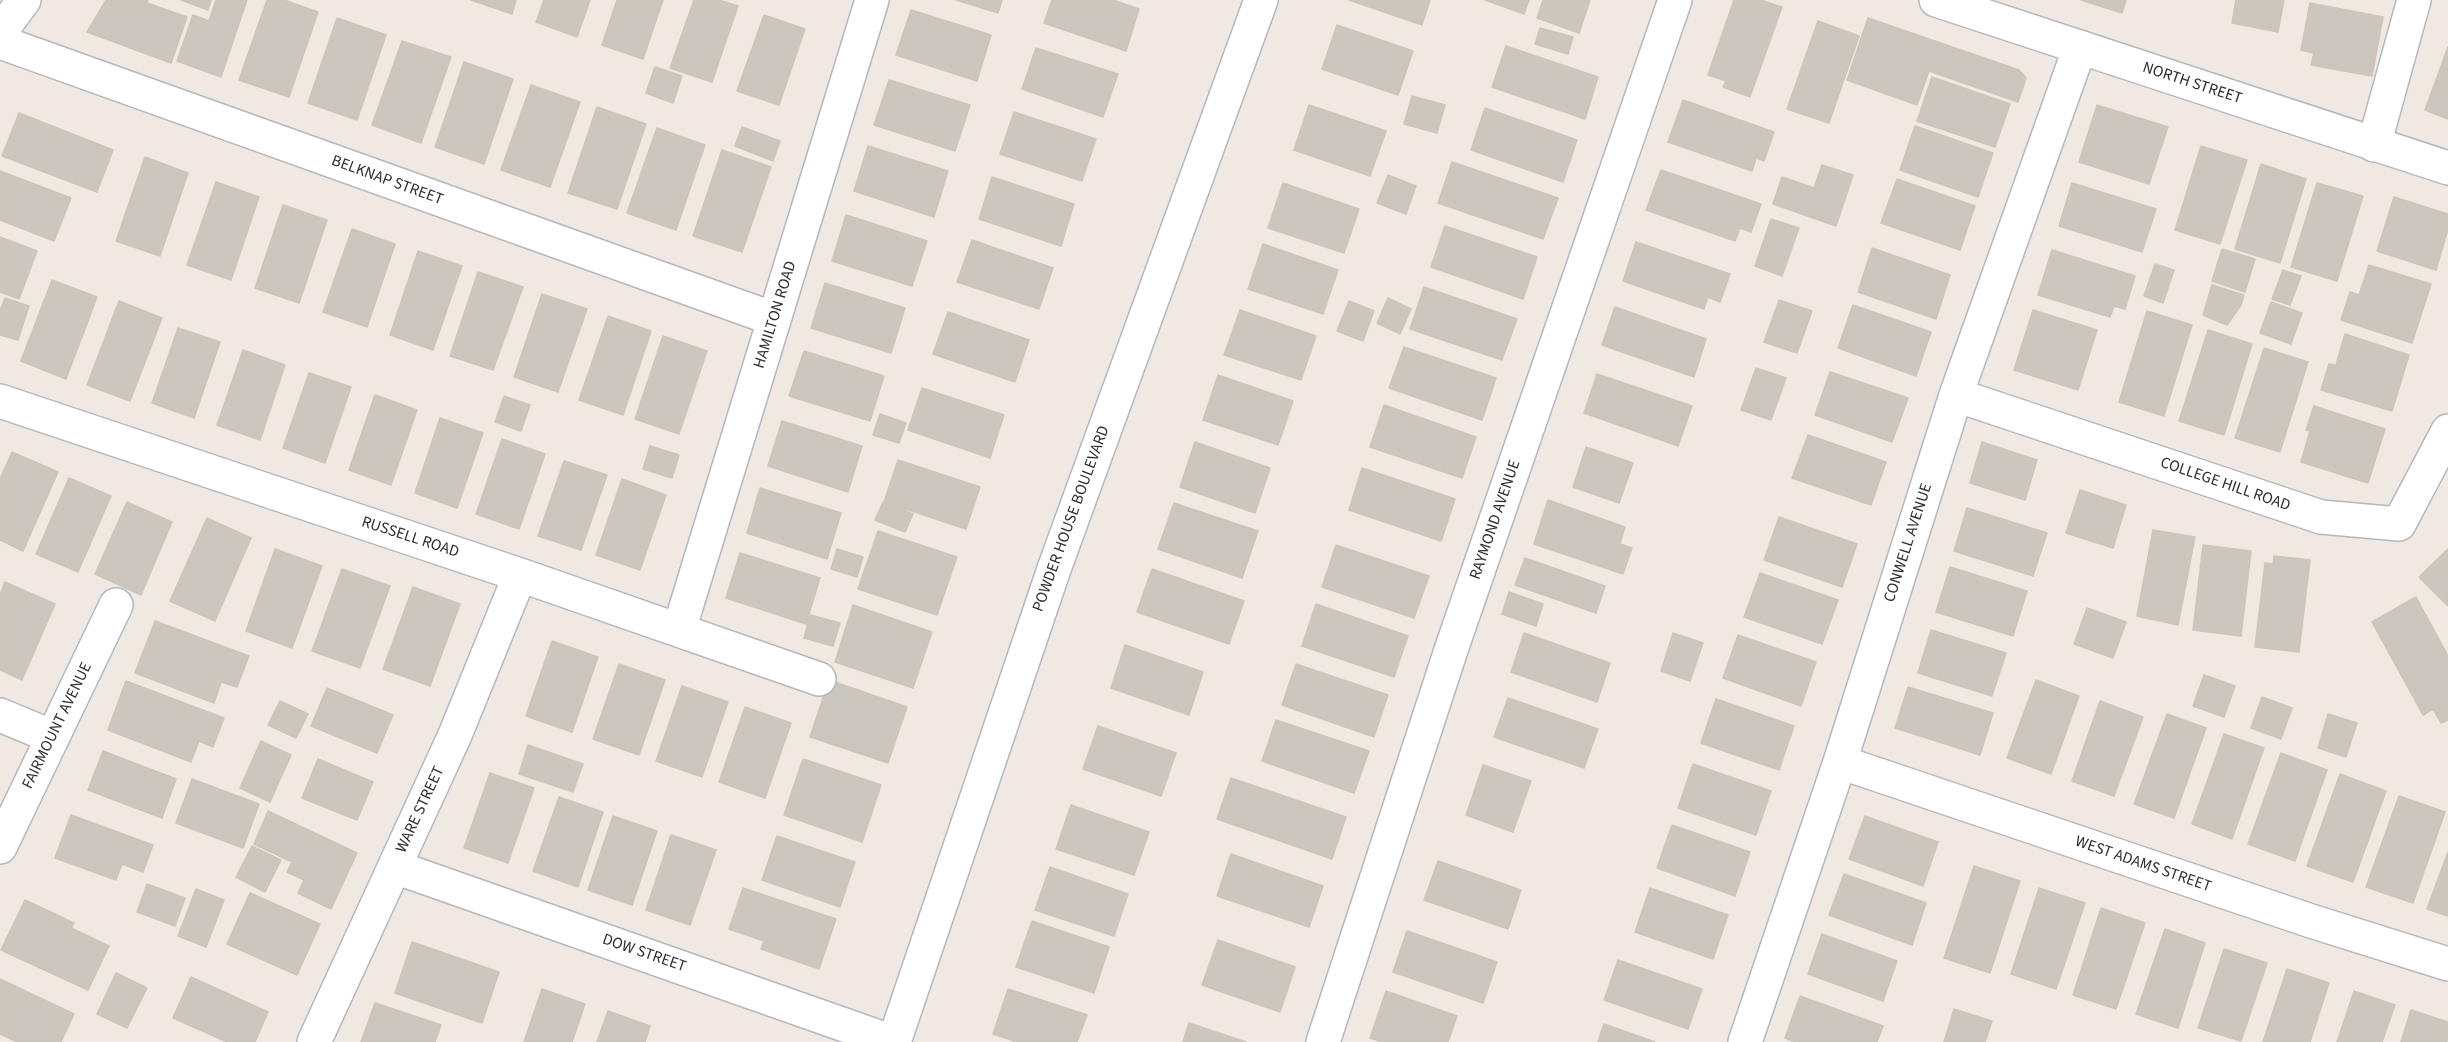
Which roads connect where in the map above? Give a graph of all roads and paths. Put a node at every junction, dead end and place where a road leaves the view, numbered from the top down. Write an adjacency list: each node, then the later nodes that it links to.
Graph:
1 (24, 0): 7 (street)
2 (1261, 0): 27 (street, POWDER HOUSE BOULEVARD)
3 (1675, 0): 28 (street, RAYMOND AVENUE)
4 (1936, 0): 9 (street, NORTH STREET)
5 (2414, 0): 10 (street)
6 (867, 1): 12 (street, HAMILTON ROAD)
7 (0, 32)
8 (0, 42): 12 (street, BELKNAP STREET)
9 (2080, 47): 10 (street, NORTH STREET); 13 (street, CONWELL AVENUE)
10 (2374, 145): 11 (street, NORTH STREET)
11 (2448, 168)
12 (774, 320): 18 (street, HAMILTON ROAD)
13 (1956, 395): 15 (street, COLLEGE HILL ROAD); 22 (street, CONWELL AVENUE)
14 (0, 401): 16 (street, RUSSELL ROAD)
15 (2448, 431)
16 (520, 575): 18 (street, RUSSELL ROAD); 24 (street, WARE STREET)
17 (116, 605): 21 (street, FAIRMOUNT AVENUE)
18 (679, 630): 19 (street, RUSSELL ROAD)
19 (819, 679)
20 (0, 716): 21 (street)
21 (53, 737): 23 (street, FAIRMOUNT AVENUE)
22 (1840, 762): 25 (street, WEST ADAMS STREET); 29 (street, CONWELL AVENUE)
23 (0, 848)
24 (394, 867): 26 (street, WARE STREET); 27 (street, DOW STREET)
25 (2448, 964)
26 (314, 1042)
27 (893, 1042)
28 (1323, 1042)
29 (1745, 1042)

